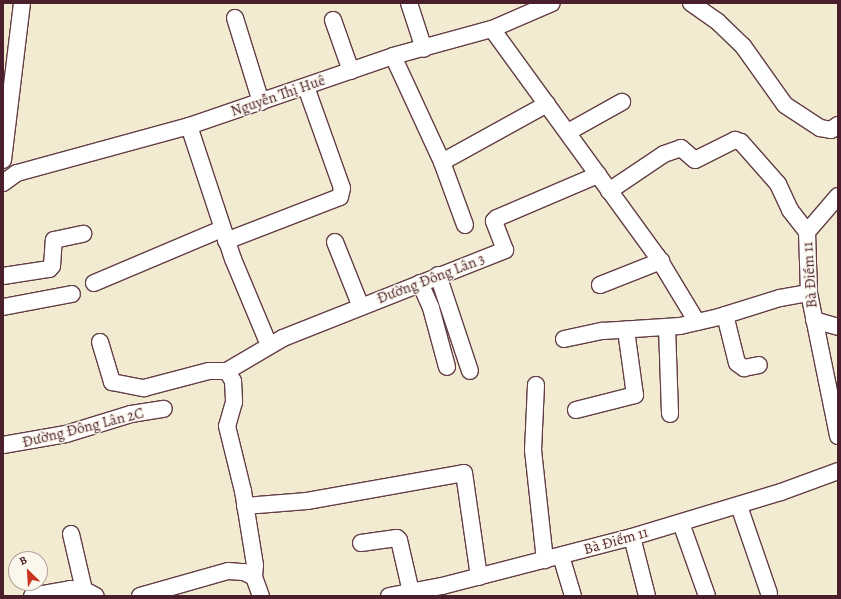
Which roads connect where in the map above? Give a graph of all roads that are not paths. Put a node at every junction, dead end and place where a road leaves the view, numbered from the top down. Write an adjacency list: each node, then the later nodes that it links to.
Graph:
1 (23, 3): 18 (street)
2 (409, 3): 8 (street)
3 (552, 3): 7 (street, Nguyễn Thị Huê)
4 (691, 3): 15 (street)
5 (235, 18): 12 (street)
6 (333, 20): 10 (street)
7 (492, 30): 8 (street, Nguyễn Thị Huê); 14 (street)
8 (424, 50): 9 (street, Nguyễn Thị Huê)
9 (393, 56): 10 (street, Nguyễn Thị Huê); 19 (street)
10 (351, 71): 11 (street, Nguyễn Thị Huê)
11 (306, 87): 12 (street, Nguyễn Thị Huê); 27 (street)
12 (261, 102): 16 (street, Nguyễn Thị Huê)
13 (622, 102): 17 (street)
14 (546, 104): 17 (street); 19 (street)
15 (838, 125)
16 (189, 126): 21 (street, Nguyễn Thị Huê); 27 (street)
17 (568, 132): 20 (street)
18 (3, 160)
19 (442, 162): 24 (street)
20 (598, 175): 22 (street); 30 (street, Đường Đông Lân 3)
21 (3, 183)
22 (609, 191): 25 (street); 29 (street)
23 (838, 196): 25 (street, Bà Điểm 11)
24 (465, 225)
25 (807, 232): 35 (street, Bà Điểm 11)
26 (83, 234): 31 (street)
27 (224, 235): 32 (street); 47 (street)
28 (335, 242): 38 (street)
29 (660, 261): 34 (street); 41 (street)
30 (438, 275): 33 (street, Đường Đông Lân 3); 51 (street)
31 (3, 276)
32 (94, 283)
33 (420, 283): 38 (street, Đường Đông Lân 3); 49 (street)
34 (600, 285)
35 (809, 293): 39 (street); 40 (street, Bà Điểm 11)
36 (72, 294): 37 (street)
37 (3, 307)
38 (361, 307): 47 (street, Đường Đông Lân 3)
39 (725, 315): 41 (street); 48 (street)
40 (814, 320): 43 (street); 56 (street, Bà Điểm 11)
41 (697, 322): 42 (street)
42 (667, 327): 44 (street); 55 (street)
43 (838, 327)
44 (626, 330): 45 (street); 54 (street)
45 (564, 339)
46 (100, 342): 50 (street)
47 (269, 345): 50 (street, Đường Đông Lân 3)
48 (759, 365)
49 (448, 367)
50 (227, 371): 59 (street)
51 (470, 371)
52 (536, 385): 66 (street)
53 (164, 409): 57 (street, Đường Đông Lân 2C)
54 (576, 410)
55 (670, 414)
56 (838, 436)
57 (3, 445)
58 (838, 471): 60 (street, Bà Điểm 11)
59 (245, 506): 67 (street); 68 (street)
60 (738, 506): 61 (street, Bà Điểm 11); 71 (street)
61 (681, 523): 63 (street, Bà Điểm 11); 78 (street)
62 (71, 534): 70 (street)
63 (632, 537): 65 (street, Bà Điểm 11); 77 (street)
64 (361, 543): 69 (street)
65 (561, 556): 66 (street, Bà Điểm 11); 76 (street)
66 (545, 560): 68 (street, Bà Điểm 11)
67 (254, 577): 73 (street); 74 (street)
68 (479, 577): 69 (street, Bà Điểm 11)
69 (411, 592): 75 (street, Bà Điểm 11)
70 (90, 593): 72 (street)
71 (769, 593)
72 (32, 596)
73 (140, 596)
74 (261, 596)
75 (389, 596)
76 (573, 596)
77 (648, 596)
78 (707, 596)

